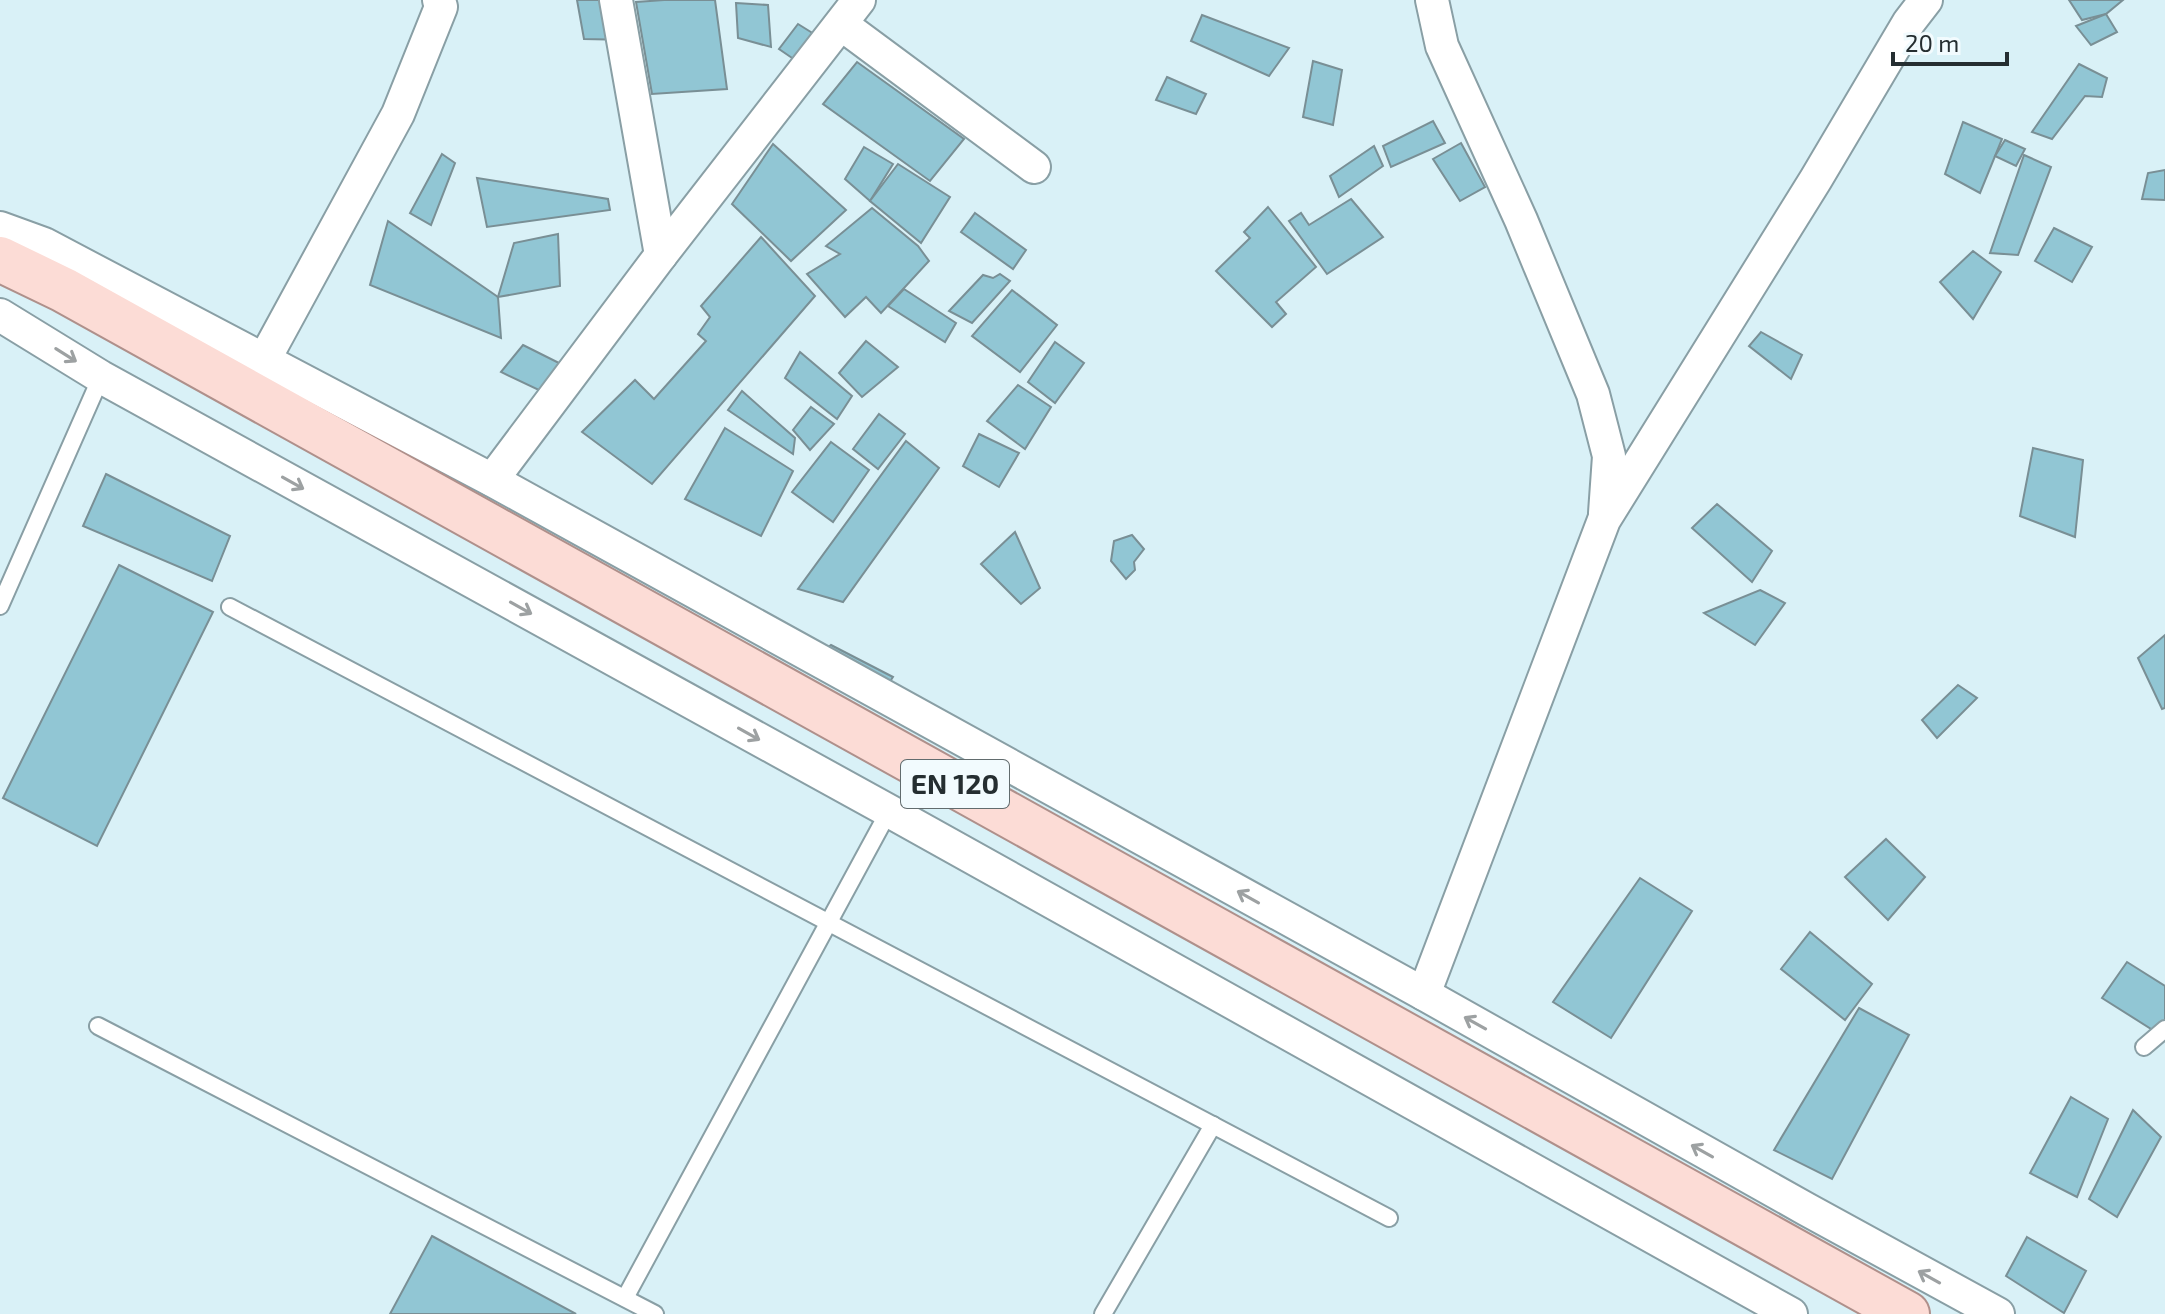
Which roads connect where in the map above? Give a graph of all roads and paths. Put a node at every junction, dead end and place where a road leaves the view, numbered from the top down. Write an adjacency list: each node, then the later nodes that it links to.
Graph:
1 (439, 0): 11 (street)
2 (616, 0): 8 (street)
3 (1432, 0): 14 (street)
4 (1926, 0): 14 (street)
5 (850, 12): 6 (street); 8 (street)
6 (1034, 167)
7 (0, 228): 11 (street)
8 (661, 255): 13 (street)
9 (0, 259): 29 (main road, EN 120)
10 (0, 315): 12 (street, one-way to 12)
11 (264, 360): 13 (street)
12 (101, 377): 15 (lane); 17 (street, one-way to 17)
13 (492, 480): 19 (street, one-way to 13)
14 (1604, 520): 19 (street)
15 (0, 606)
16 (230, 607): 18 (lane)
17 (889, 811): 18 (lane); 28 (street)
18 (828, 923): 23 (lane); 25 (lane)
19 (1424, 994): 30 (street, one-way to 19)
20 (98, 1026): 25 (lane)
21 (2165, 1029): 22 (lane)
22 (2144, 1047)
23 (1213, 1125): 24 (lane); 27 (lane)
24 (1389, 1218)
25 (625, 1298): 26 (lane)
26 (655, 1314)
27 (1103, 1314)
28 (1791, 1314)
29 (1907, 1314)
30 (1998, 1314)

